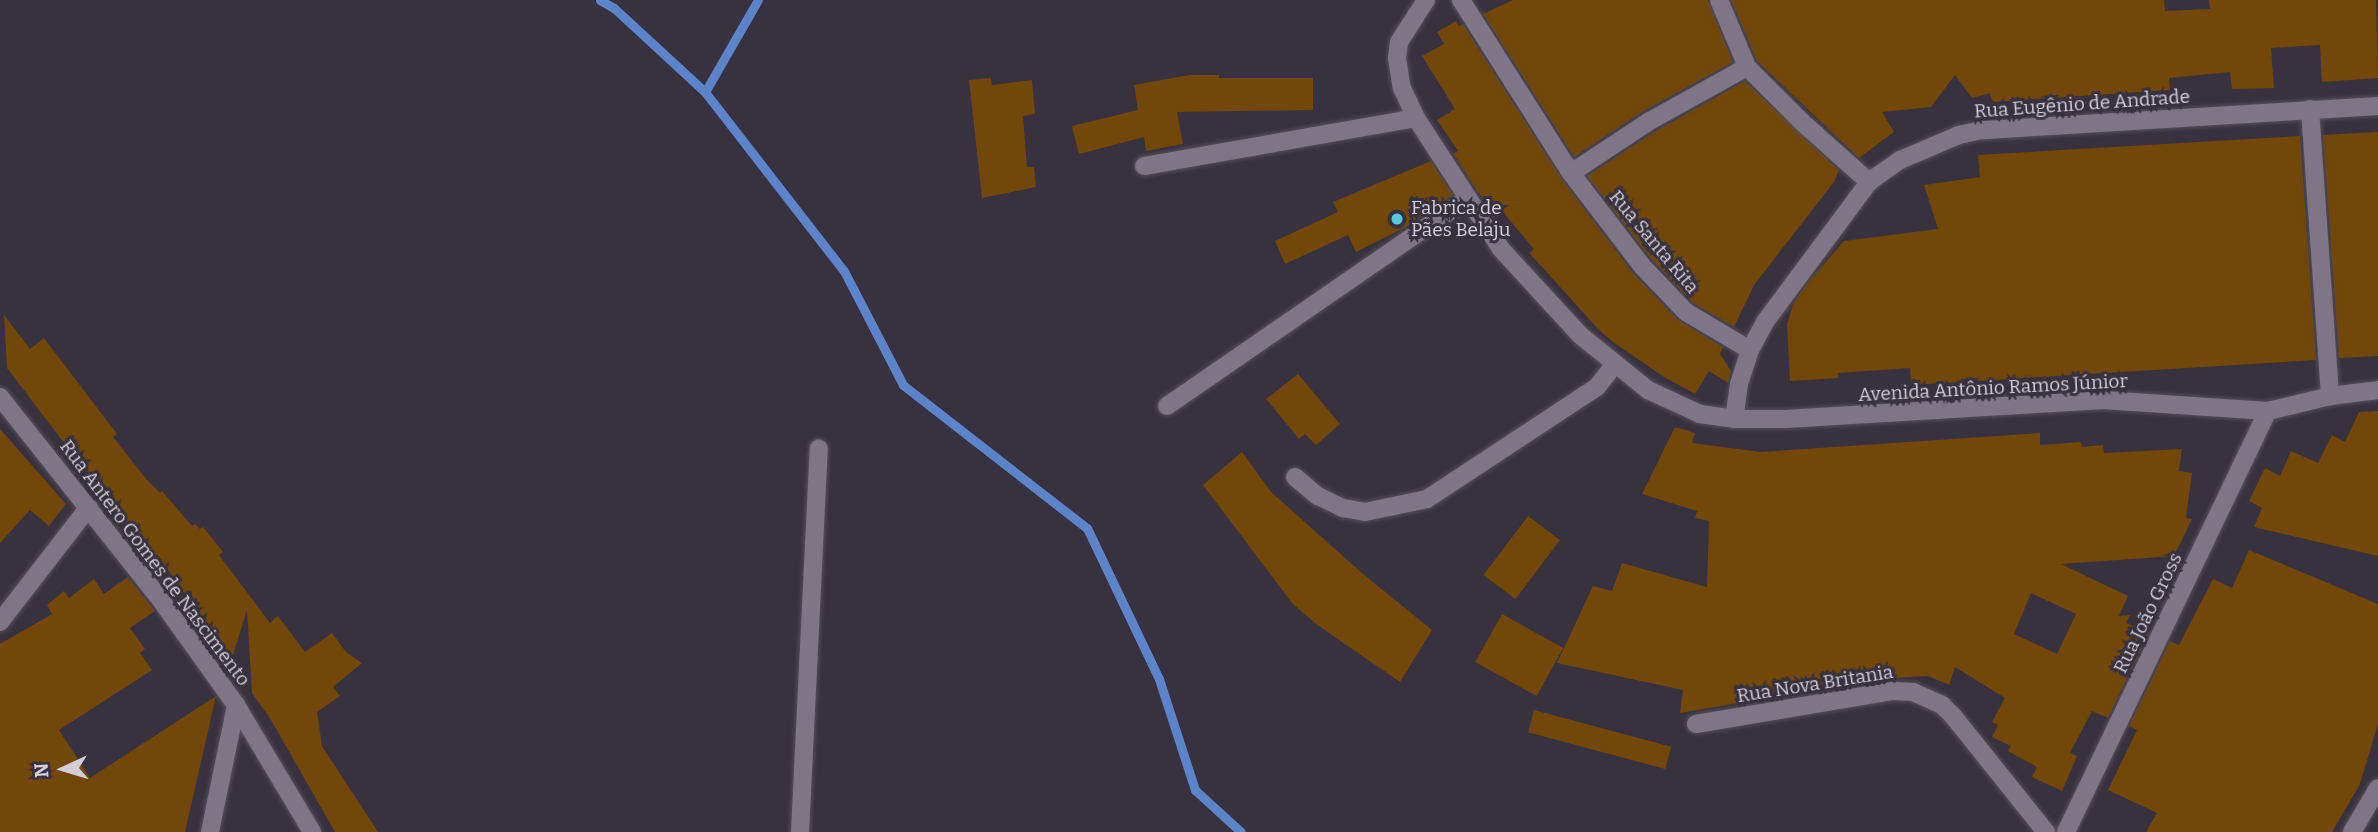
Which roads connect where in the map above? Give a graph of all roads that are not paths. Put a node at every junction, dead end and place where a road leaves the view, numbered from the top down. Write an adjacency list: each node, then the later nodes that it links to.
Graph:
1 (1426, 0): 7 (street, Avenida Antônio Ramos Júnior)
2 (1461, 0): 9 (street, Rua Santa Rita)
3 (1719, 0): 4 (street)
4 (1747, 67): 9 (street); 10 (street)
5 (2378, 106): 6 (street, Rua Eugênio de Andrade)
6 (2310, 110): 10 (street, Rua Eugênio de Andrade); 15 (street)
7 (1416, 118): 8 (street); 11 (street, Avenida Antônio Ramos Júnior)
8 (1144, 166)
9 (1571, 173): 12 (street, Rua Santa Rita)
10 (1869, 182): 12 (street, Rua Eugênio de Andrade)
11 (1467, 199): 13 (street, Avenida Antônio Ramos Júnior); 17 (street)
12 (1750, 350): 19 (street, Rua Eugênio de Andrade)
13 (1614, 365): 19 (street, Avenida Antônio Ramos Júnior); 21 (street)
14 (2378, 390): 15 (street, Avenida Antônio Ramos Júnior)
15 (2330, 396): 18 (street, Avenida Antônio Ramos Júnior)
16 (0, 397): 22 (street, Rua Antero Gomes de Nascimento)
17 (1167, 406)
18 (2267, 411): 19 (street, Avenida Antônio Ramos Júnior); 31 (street, Rua João Gross)
19 (1734, 419)
20 (819, 448): 29 (street)
21 (1295, 477)
22 (89, 507): 23 (street); 24 (street, Rua Antero Gomes de Nascimento)
23 (0, 622)
24 (236, 705): 27 (street); 28 (street, Rua Antero Gomes de Nascimento)
25 (1696, 724): 30 (street, Rua Nova Britania)
26 (2378, 789): 32 (street)
27 (210, 832)
28 (312, 832)
29 (800, 832)
30 (2046, 832)
31 (2066, 832)
32 (2352, 832)

